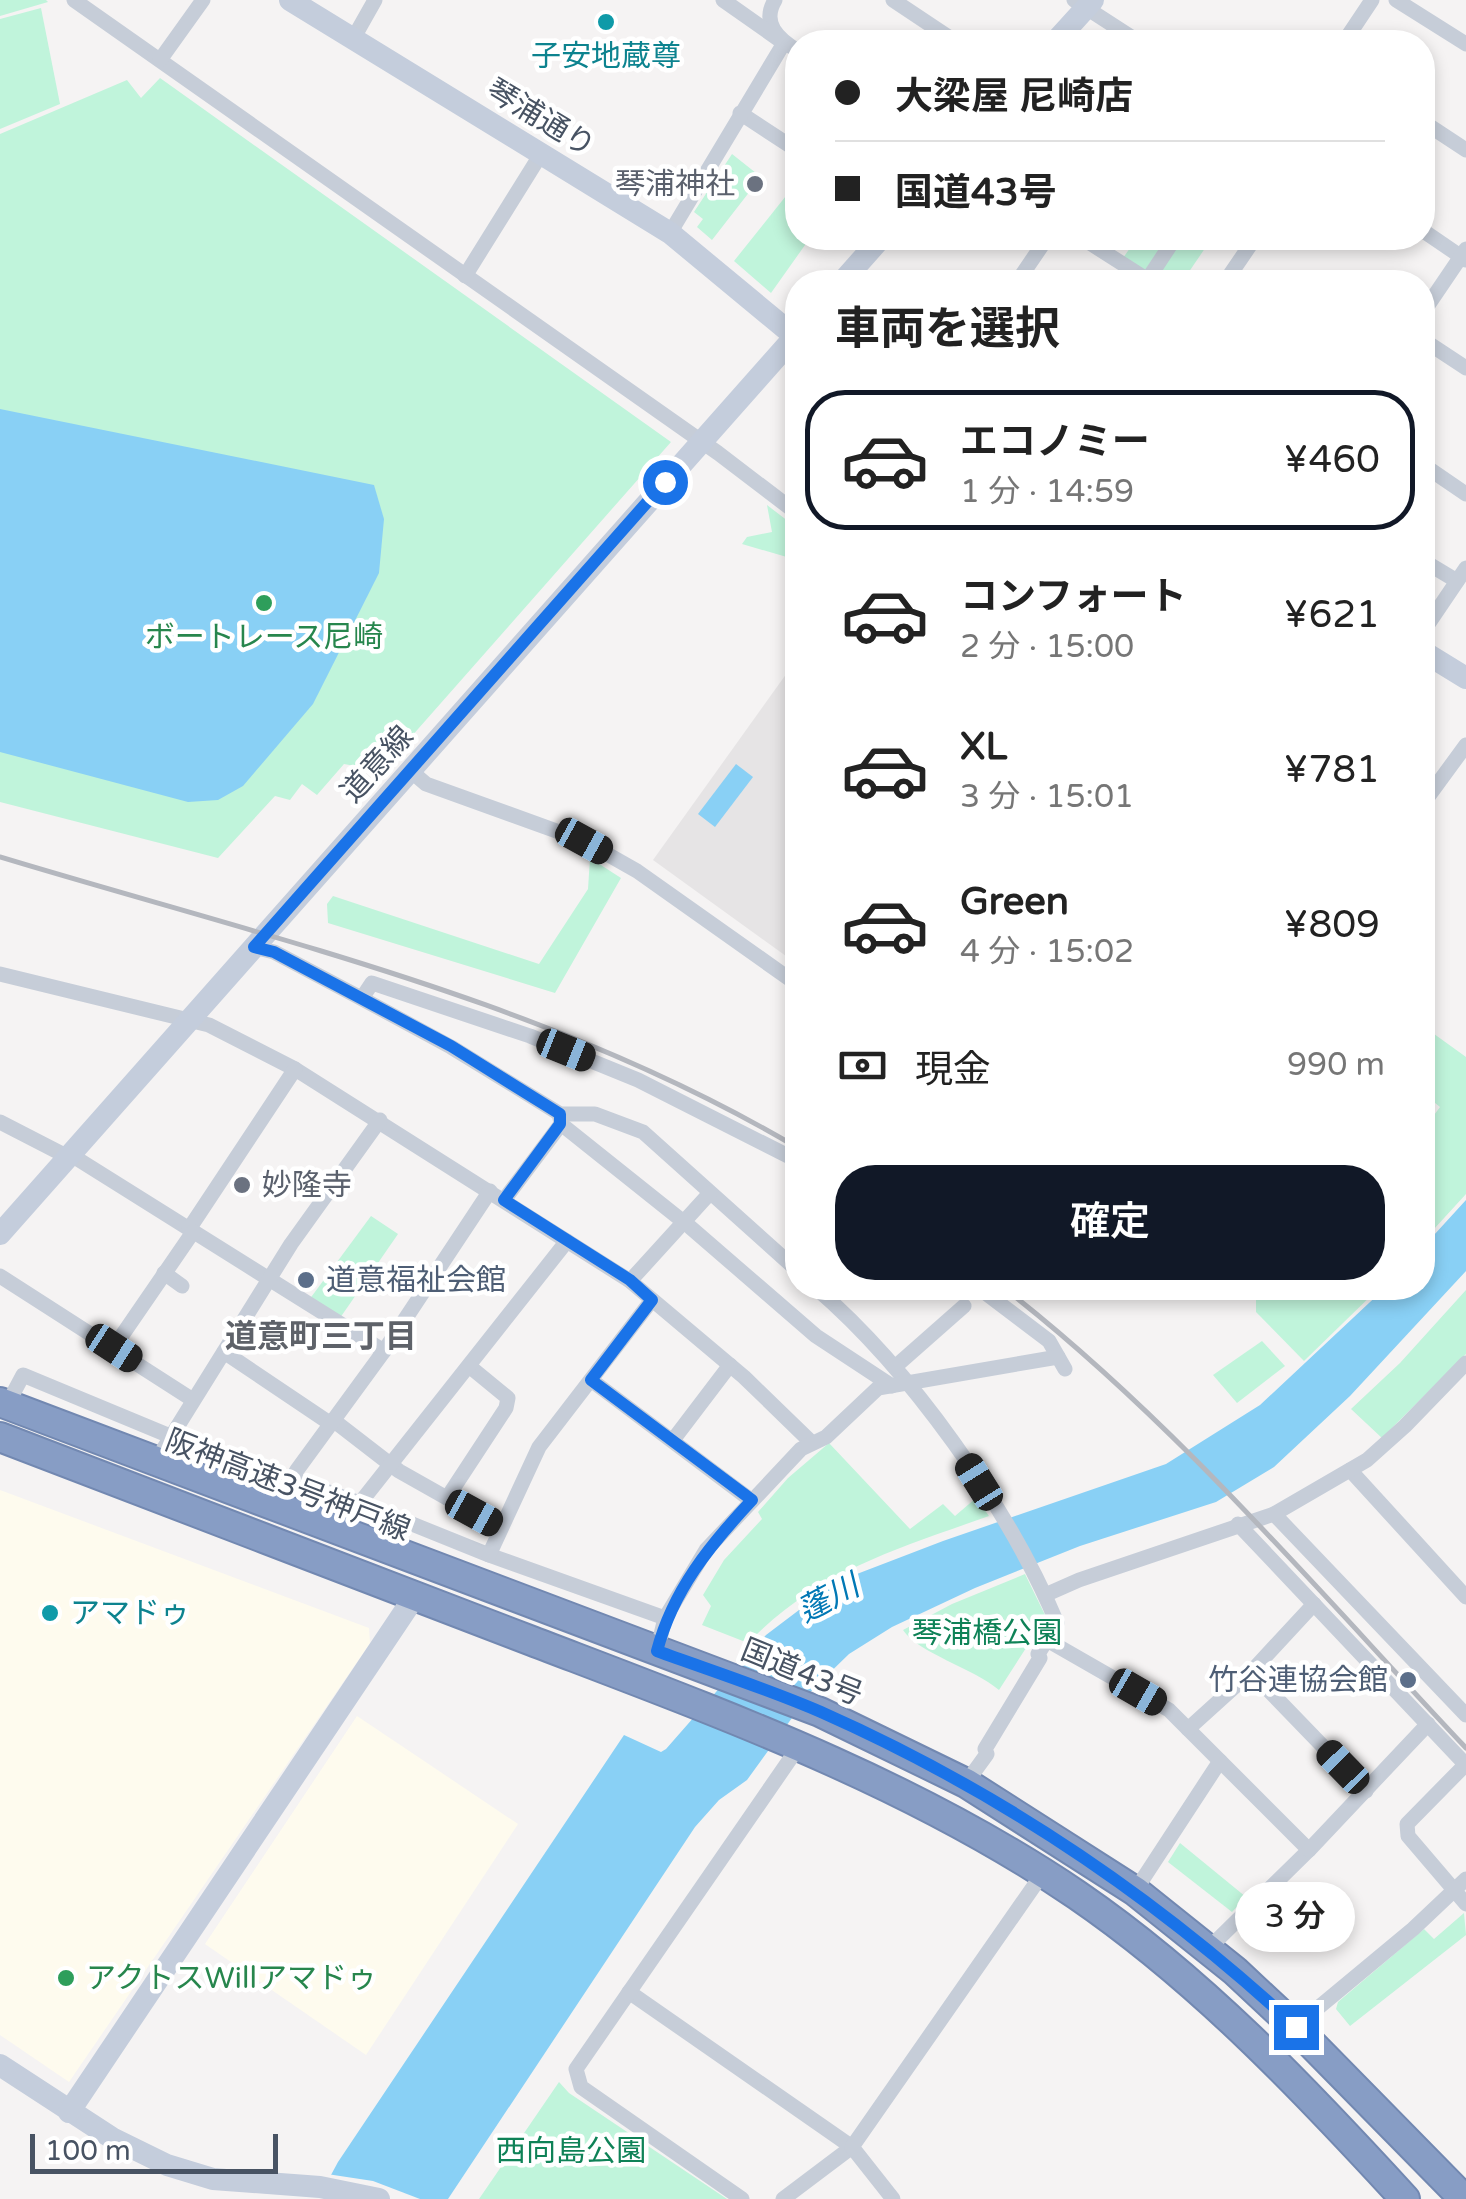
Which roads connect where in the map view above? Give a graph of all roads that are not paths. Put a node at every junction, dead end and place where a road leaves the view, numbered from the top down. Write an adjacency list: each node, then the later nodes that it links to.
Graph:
1 (74, 0): 20 (street)
2 (203, 0): 20 (street)
3 (290, 0): 15 (street, 琴浦通り)
4 (375, 0): 15 (street)
5 (723, 0): 17 (street)
6 (775, 0): 16 (street)
7 (893, 0): 11 (street)
8 (1372, 0): 14 (street)
9 (1396, 0): 18 (street)
10 (1084, 3): 12 (street); 13 (street)
11 (938, 30)
12 (1064, 30)
13 (1122, 30)
14 (1352, 30)
15 (353, 39): 25 (street, 琴浦通り)
16 (785, 40)
17 (785, 43)
18 (1466, 44)
19 (785, 55): 21 (street)
20 (160, 60): 33 (street)
21 (740, 113): 23 (street); 26 (street)
22 (1435, 130): 24 (street)
23 (785, 142)
24 (1466, 150)
25 (541, 154): 26 (street, 琴浦通り); 33 (street)
26 (670, 233): 35 (street, 琴浦通り)
27 (1435, 238): 30 (street)
28 (871, 250): 31 (street)
29 (1100, 250): 32 (street)
30 (1464, 255): 34 (street)
31 (853, 270)
32 (1130, 270)
33 (466, 276): 39 (street)
34 (1435, 296)
35 (785, 327)
36 (1435, 347): 38 (street)
37 (785, 348): 39 (street, 道意線)
38 (1466, 368)
39 (702, 442): 42 (street); 49 (street, 道意線)
40 (1435, 473): 41 (street)
41 (1466, 494)
42 (785, 504)
43 (1435, 565): 44 (street)
44 (1461, 574): 45 (street)
45 (1435, 613)
46 (1435, 659): 47 (street)
47 (1466, 678)
48 (1466, 745): 50 (street)
49 (412, 772): 51 (street, 道意線); 53 (street)
50 (1435, 787)
51 (254, 947): 54 (street); 55 (street, 道意線)
52 (0, 974): 55 (street)
53 (785, 975)
54 (362, 998): 57 (street); 60 (street)
55 (191, 1020): 56 (street); 61 (street, 道意線)
56 (295, 1069): 58 (street); 65 (street)
57 (560, 1119): 62 (street); 63 (street); 64 (street)
58 (380, 1120): 63 (street); 71 (street)
59 (0, 1122): 61 (street)
60 (785, 1154)
61 (68, 1157): 65 (street); 66 (street, 道意線)
62 (710, 1192): 64 (street); 68 (street)
63 (497, 1196): 67 (street); 79 (street)
64 (682, 1223): 72 (street); 86 (street)
65 (191, 1230): 69 (street); 71 (street)
66 (0, 1234)
67 (567, 1241): 72 (street); 82 (street)
68 (785, 1259)
69 (164, 1273): 73 (street); 78 (street)
70 (0, 1276): 78 (street)
71 (269, 1280): 79 (street); 80 (street)
72 (630, 1280): 74 (street)
73 (182, 1286)
74 (652, 1300): 81 (street); 85 (street)
75 (828, 1300): 83 (street)
76 (995, 1300): 86 (street)
77 (964, 1306): 83 (street)
78 (114, 1348): 87 (street)
79 (384, 1351): 89 (street)
80 (224, 1352): 87 (street); 89 (street)
81 (730, 1365): 92 (street); 93 (street)
82 (468, 1366): 96 (street); 99 (street)
83 (896, 1366): 86 (street)
84 (1462, 1376): 97 (street)
85 (591, 1380): 92 (street); 105 (street)
86 (900, 1386): 93 (street); 108 (street)
87 (193, 1400): 90 (street)
88 (2, 1406): 90 (street); 95 (highway, 国道43号); 139 (highway, 阪神高速3号神戸線)
89 (332, 1422): 96 (street); 98 (street)
90 (170, 1436): 95 (street); 98 (street)
91 (0, 1437): 138 (highway, 阪神高速3号神戸線)
92 (673, 1440): 100 (street)
93 (812, 1443): 100 (street)
94 (0, 1446): 109 (highway)
95 (156, 1461): 102 (highway, 国道43号)
96 (392, 1463): 99 (street); 101 (street)
97 (1350, 1470): 103 (street); 107 (street)
98 (292, 1479): 101 (street); 102 (street)
99 (447, 1498): 105 (street)
100 (752, 1500): 111 (street)
101 (360, 1503): 106 (street)
102 (276, 1508): 113 (highway, 国道43号)
103 (1274, 1514): 104 (street); 115 (street)
104 (1238, 1524): 108 (street); 110 (street)
105 (500, 1528): 106 (street)
106 (489, 1555): 111 (street)
107 (1463, 1587)
108 (1045, 1595): 112 (street)
109 (411, 1602): 118 (highway); 132 (street)
110 (1314, 1604): 114 (street); 116 (street)
111 (666, 1618): 113 (street)
112 (1046, 1640): 117 (street); 121 (street)
113 (657, 1651): 121 (highway, 国道43号)
114 (1251, 1672): 117 (street); 122 (street)
115 (1466, 1715)
116 (1428, 1724): 120 (street); 122 (street)
117 (1188, 1729): 119 (street)
118 (788, 1749): 124 (highway); 129 (street)
119 (1220, 1761): 123 (street); 126 (street)
120 (1466, 1765): 125 (street)
121 (966, 1783): 126 (highway, 国道43号)
122 (1366, 1791): 123 (street)
123 (1309, 1850): 128 (street)
124 (1041, 1876): 133 (street); 138 (highway)
125 (1460, 1885): 127 (street); 130 (street)
126 (1135, 1891): 128 (highway, 国道43号)
127 (1466, 1904)
128 (1208, 1949): 130 (highway, 国道43号)
129 (629, 1992): 133 (street); 135 (street)
130 (1296, 2027): 140 (highway, 国道43号)
131 (0, 2065): 132 (street)
132 (68, 2112): 134 (street)
133 (852, 2146): 136 (street); 137 (street)
134 (378, 2199)
135 (742, 2199)
136 (782, 2199)
137 (893, 2199)
138 (1403, 2199)
139 (1443, 2199)
140 (1464, 2199)

